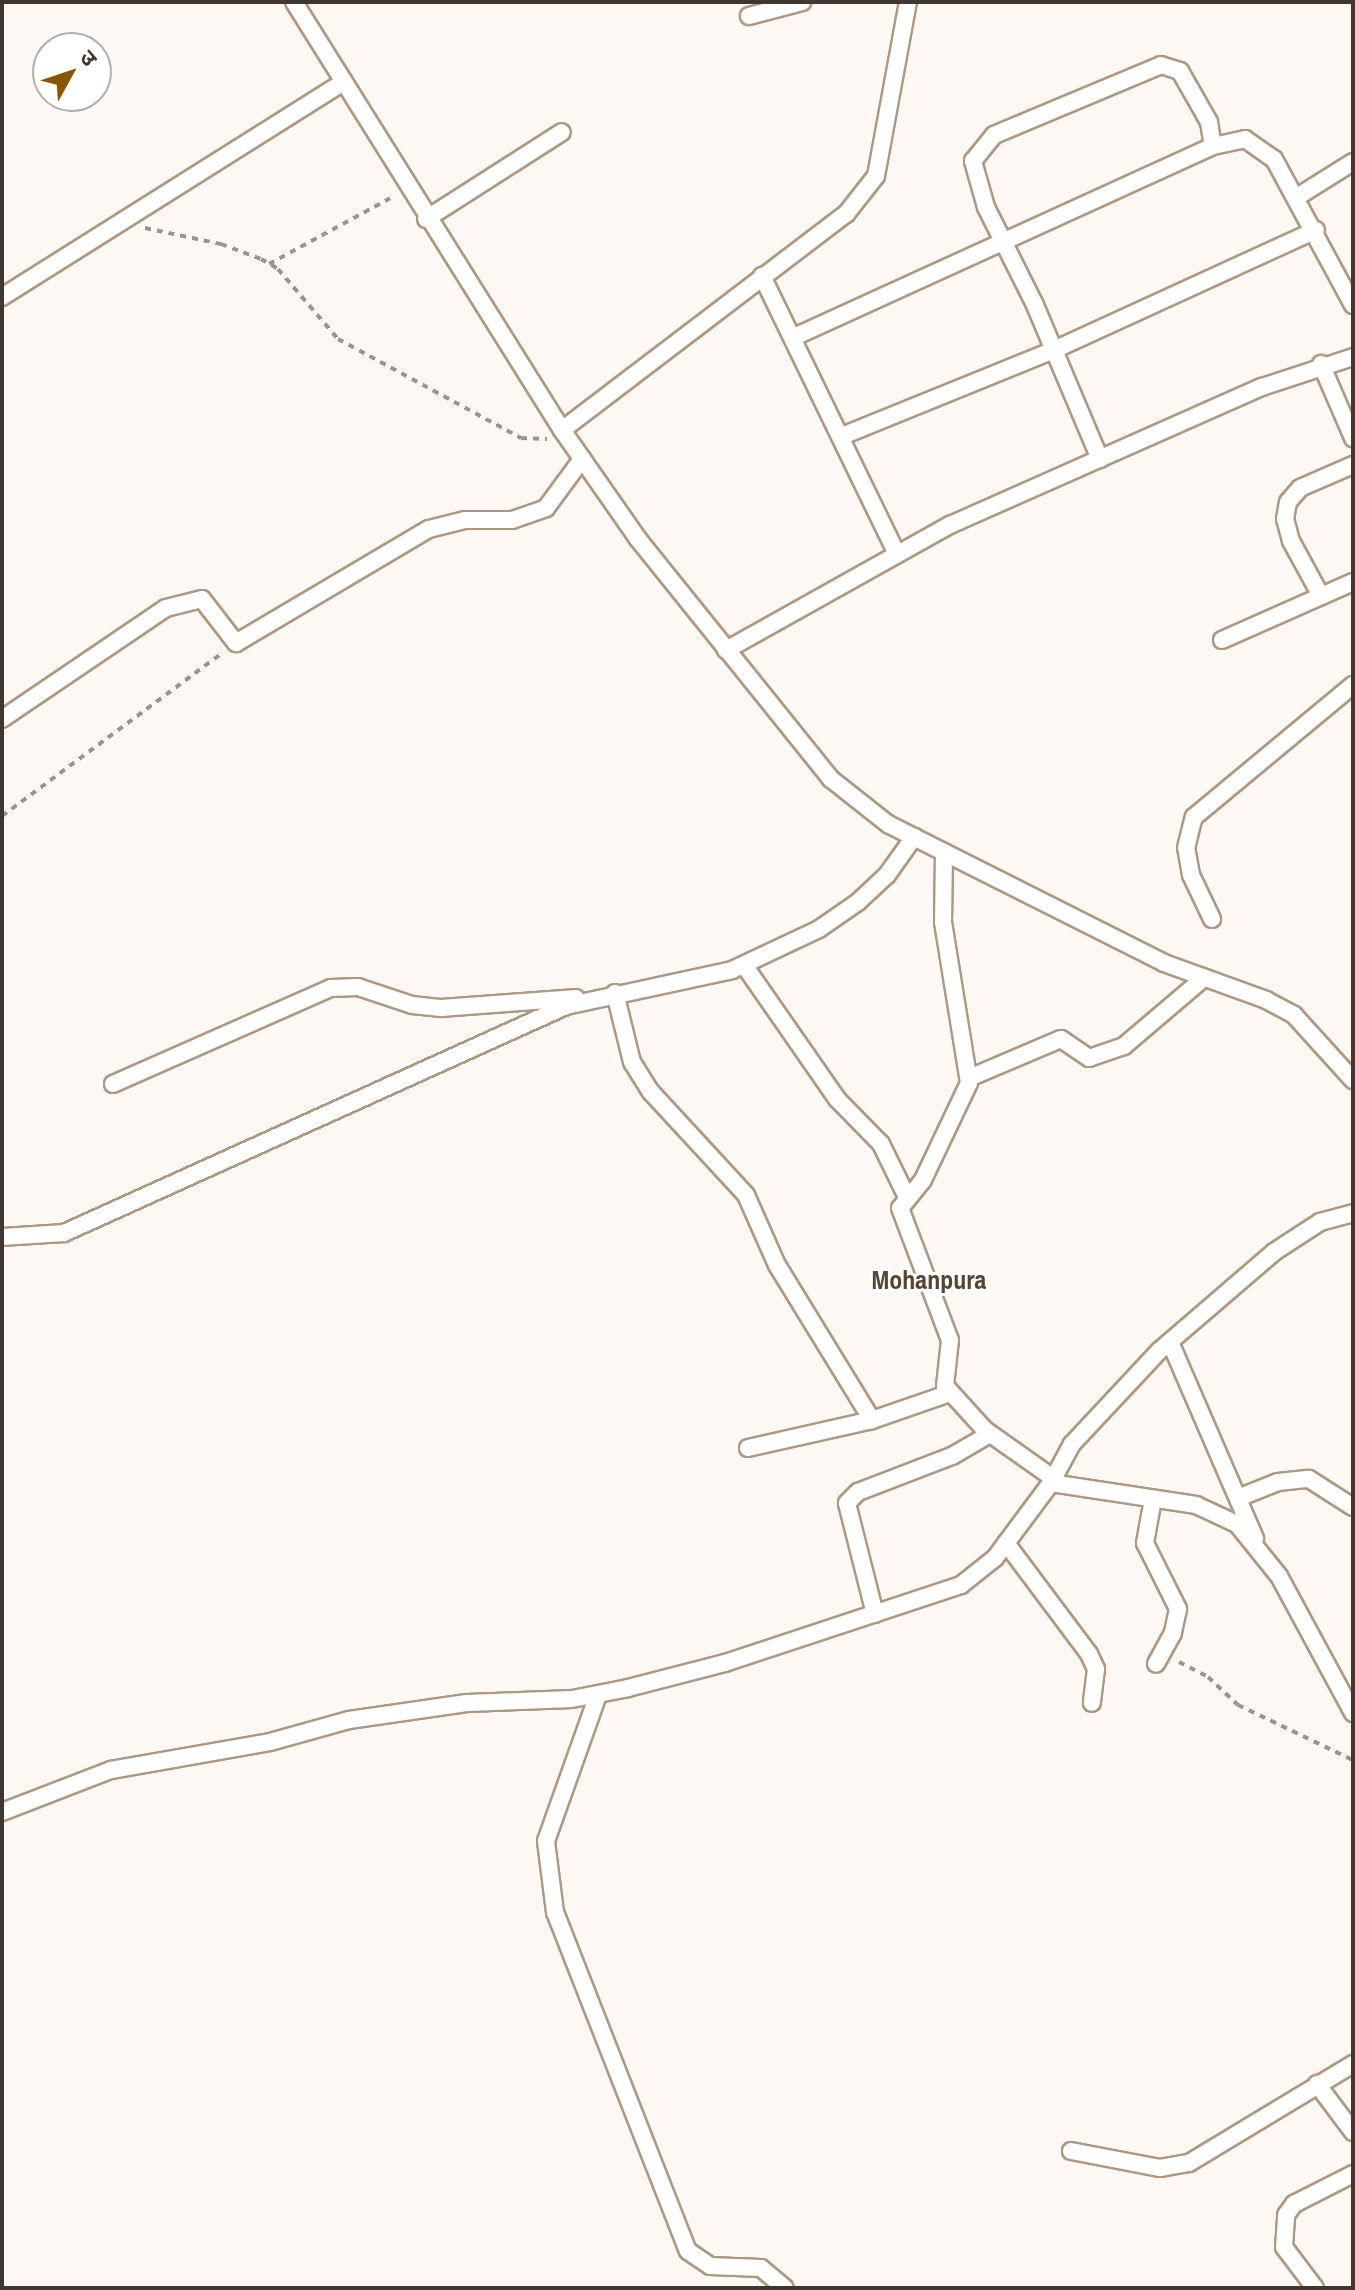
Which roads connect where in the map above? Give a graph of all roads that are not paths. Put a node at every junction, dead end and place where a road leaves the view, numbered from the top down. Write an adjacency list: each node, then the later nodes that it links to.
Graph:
1 (802, 2): 4 (street)
2 (908, 2): 13 (street)
3 (299, 4): 5 (street)
4 (749, 16)
5 (344, 82): 10 (street); 14 (street)
6 (562, 132): 10 (street)
7 (1213, 146): 9 (street); 12 (street); 12 (street)
8 (1353, 162): 9 (street)
9 (1297, 197): 11 (street)
10 (426, 219): 20 (street)
11 (1316, 230): 15 (street); 17 (street)
12 (1003, 241): 16 (street); 17 (street)
13 (762, 276): 16 (street); 20 (street)
14 (2, 297)
15 (1353, 305)
16 (794, 337): 21 (street)
17 (1054, 350): 21 (street); 24 (street)
18 (1353, 357): 19 (street)
19 (1321, 364): 22 (street); 24 (street)
20 (562, 430): 23 (street)
21 (842, 436): 26 (street)
22 (1353, 438)
23 (582, 459): 30 (street); 32 (street)
24 (1100, 459): 26 (street)
25 (1353, 465): 28 (street)
26 (897, 554): 30 (street)
27 (1353, 582): 28 (street)
28 (1321, 596): 29 (street)
29 (1222, 640)
30 (726, 650): 33 (street)
31 (1353, 685): 35 (street)
32 (2, 719)
33 (914, 837): 34 (street); 36 (street)
34 (944, 852): 37 (street); 40 (street)
35 (1212, 919)
36 (744, 965): 38 (street); 43 (street)
37 (1204, 978): 40 (street); 41 (street)
38 (615, 993): 39 (street); 48 (street)
39 (594, 997): 42 (street); 45 (street)
40 (969, 1078): 43 (street)
41 (1353, 1080)
42 (113, 1084)
43 (907, 1197): 47 (street)
44 (1353, 1213): 46 (street)
45 (2, 1237)
46 (1170, 1342): 51 (street); 52 (street)
47 (950, 1393): 48 (street); 49 (street)
48 (872, 1420): 50 (street)
49 (990, 1434): 51 (street); 57 (street)
50 (748, 1448)
51 (1052, 1480): 53 (street); 55 (street)
52 (1238, 1498): 54 (street); 56 (street)
53 (1153, 1499): 56 (street); 58 (street)
54 (1353, 1507)
55 (1006, 1543): 57 (street); 60 (street)
56 (1258, 1545): 61 (street)
57 (875, 1614): 59 (street)
58 (1156, 1664)
59 (598, 1695): 62 (street); 68 (street)
60 (1092, 1703)
61 (1353, 1713)
62 (2, 1812)
63 (1353, 2064): 64 (street)
64 (1317, 2084): 65 (street); 66 (street)
65 (1353, 2132)
66 (1071, 2151)
67 (1353, 2174): 69 (street)
68 (785, 2288)
69 (1315, 2288)

